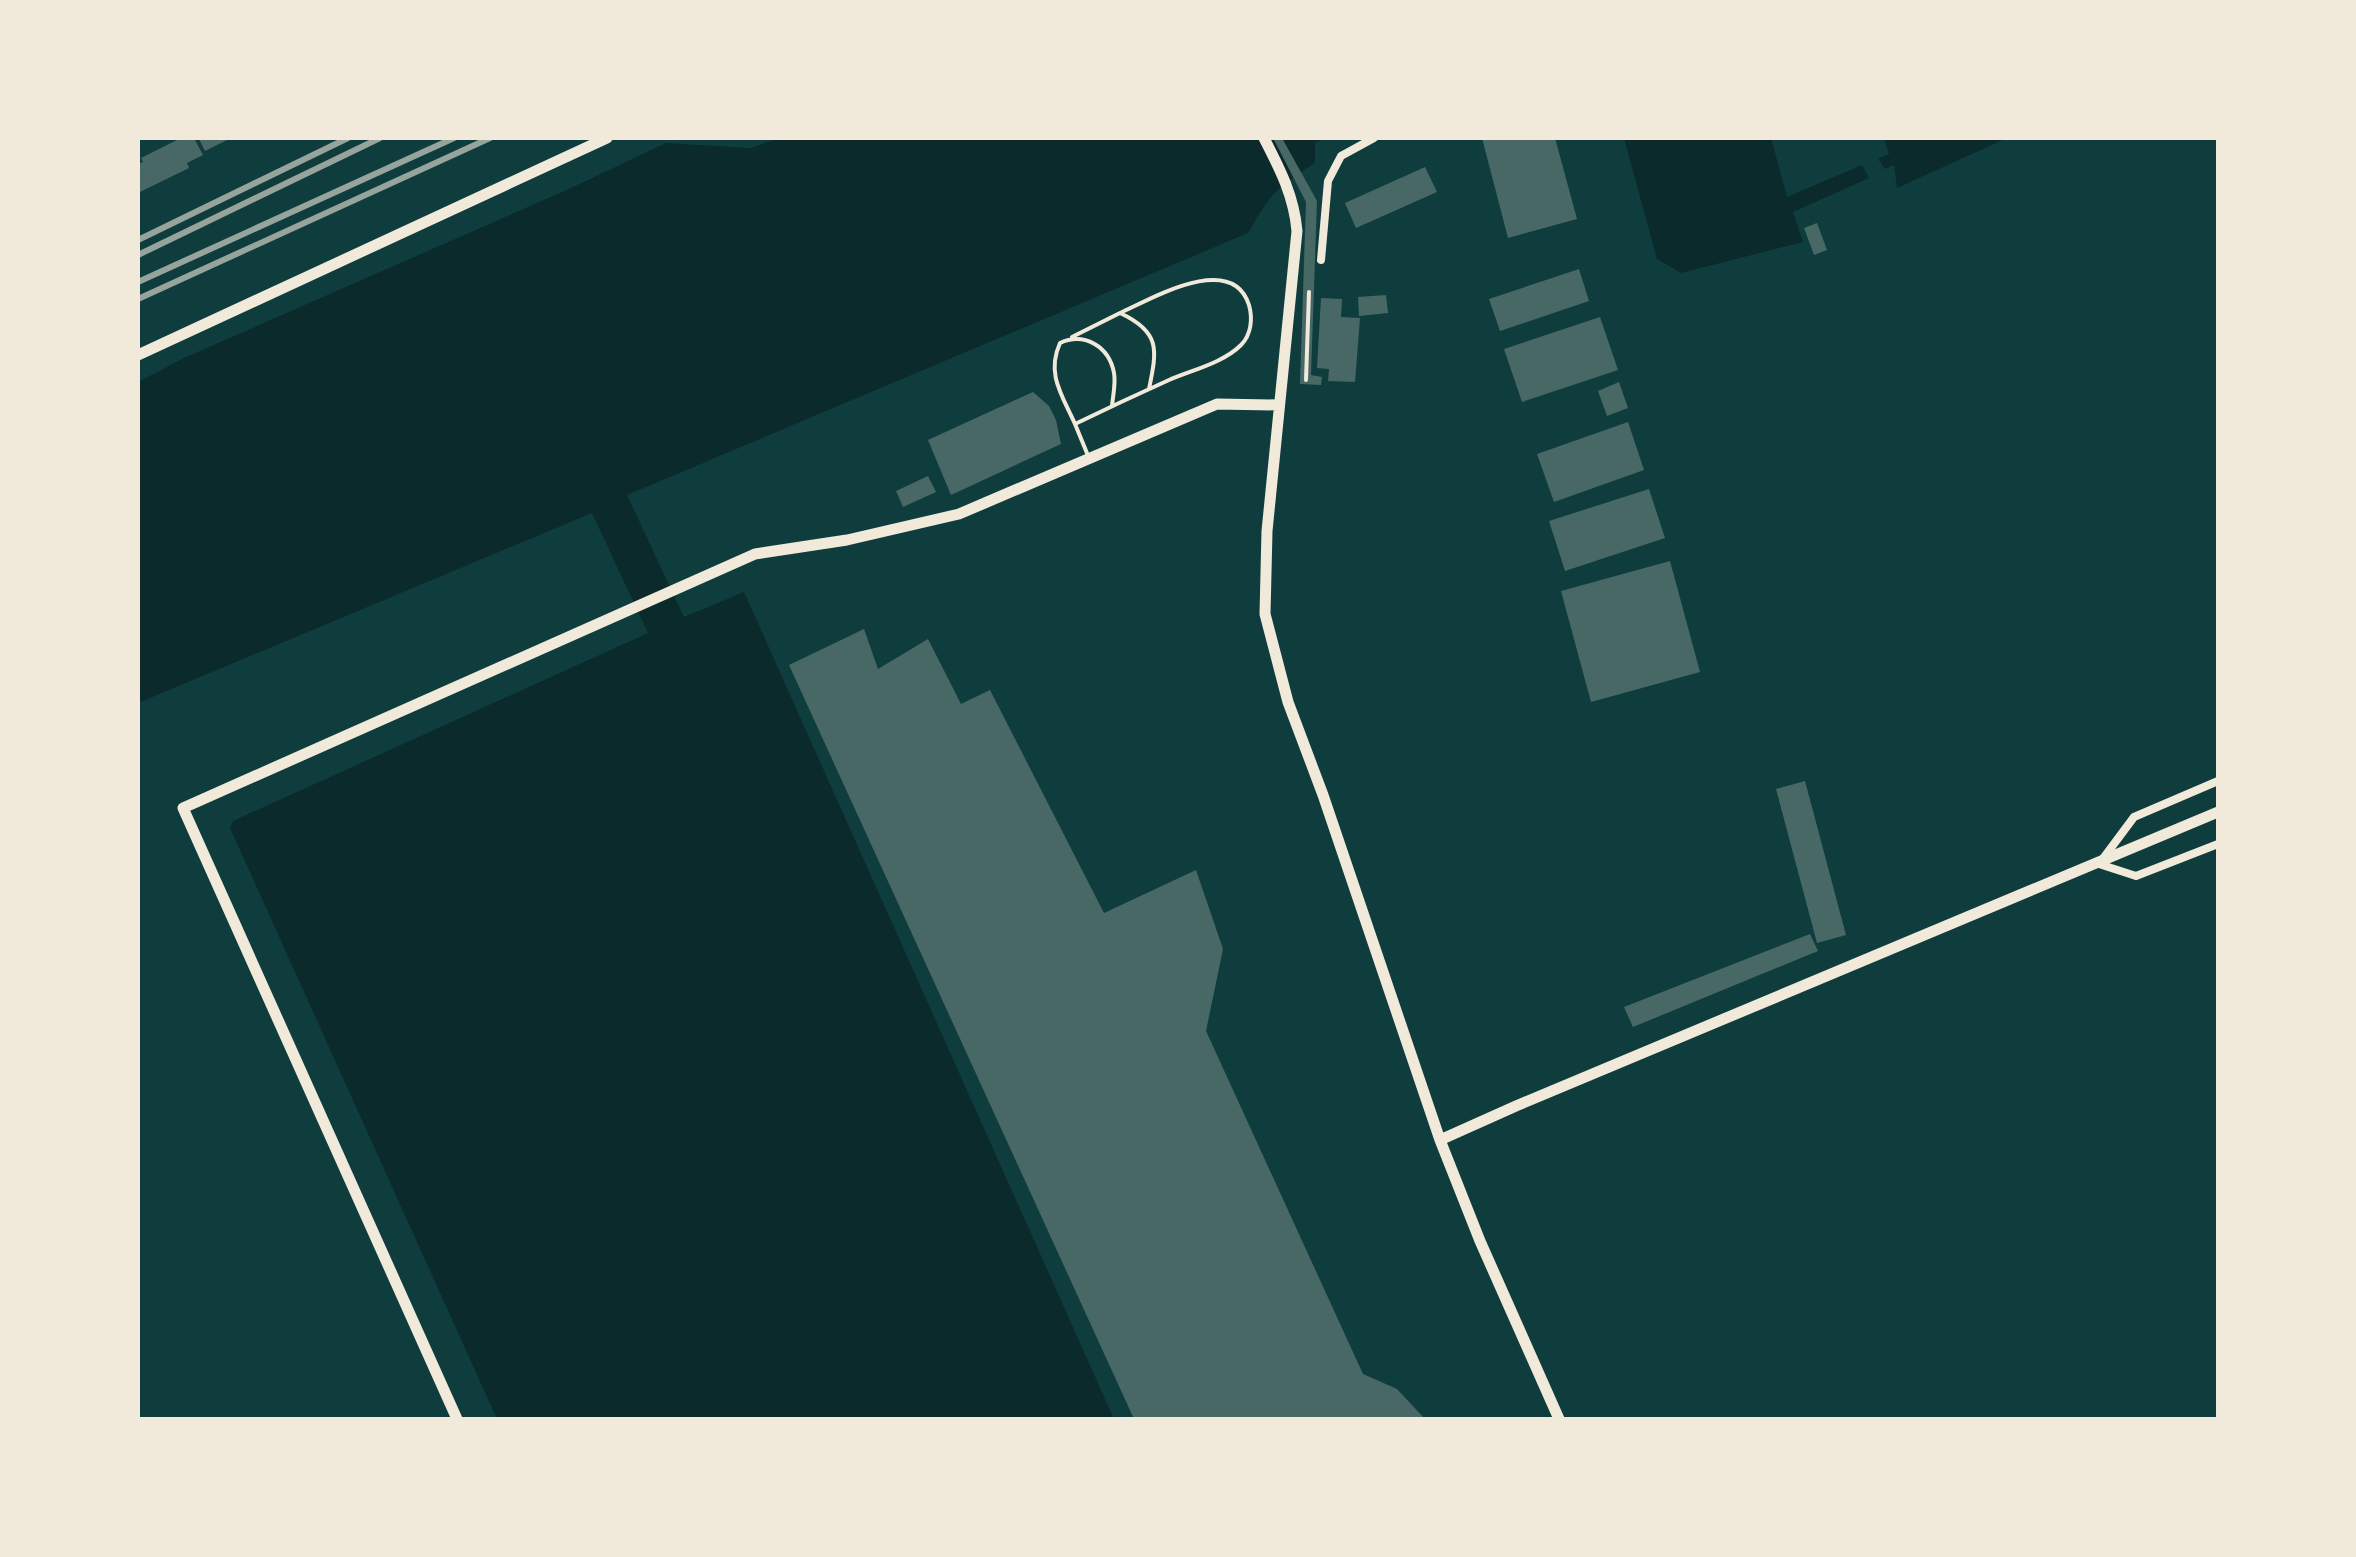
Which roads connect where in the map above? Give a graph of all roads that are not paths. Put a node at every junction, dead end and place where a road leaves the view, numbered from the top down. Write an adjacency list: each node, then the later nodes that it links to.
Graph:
1 (607, 138): 7 (street)
2 (1264, 138): 9 (street)
3 (1374, 138): 4 (street)
4 (1321, 260)
5 (1120, 313): 6 (lane); 8 (lane); 8 (lane)
6 (1072, 338): 10 (lane); 11 (lane)
7 (138, 355)
8 (1149, 389): 10 (lane)
9 (1278, 405): 12 (street); 17 (street)
10 (1112, 406): 11 (lane)
11 (1075, 424): 12 (lane)
12 (1090, 460): 18 (street)
13 (2218, 781): 16 (street)
14 (2218, 812): 16 (street)
15 (2218, 844): 16 (street)
16 (2099, 864): 17 (street)
17 (1440, 1140): 19 (street)
18 (457, 1419)
19 (1559, 1419)

